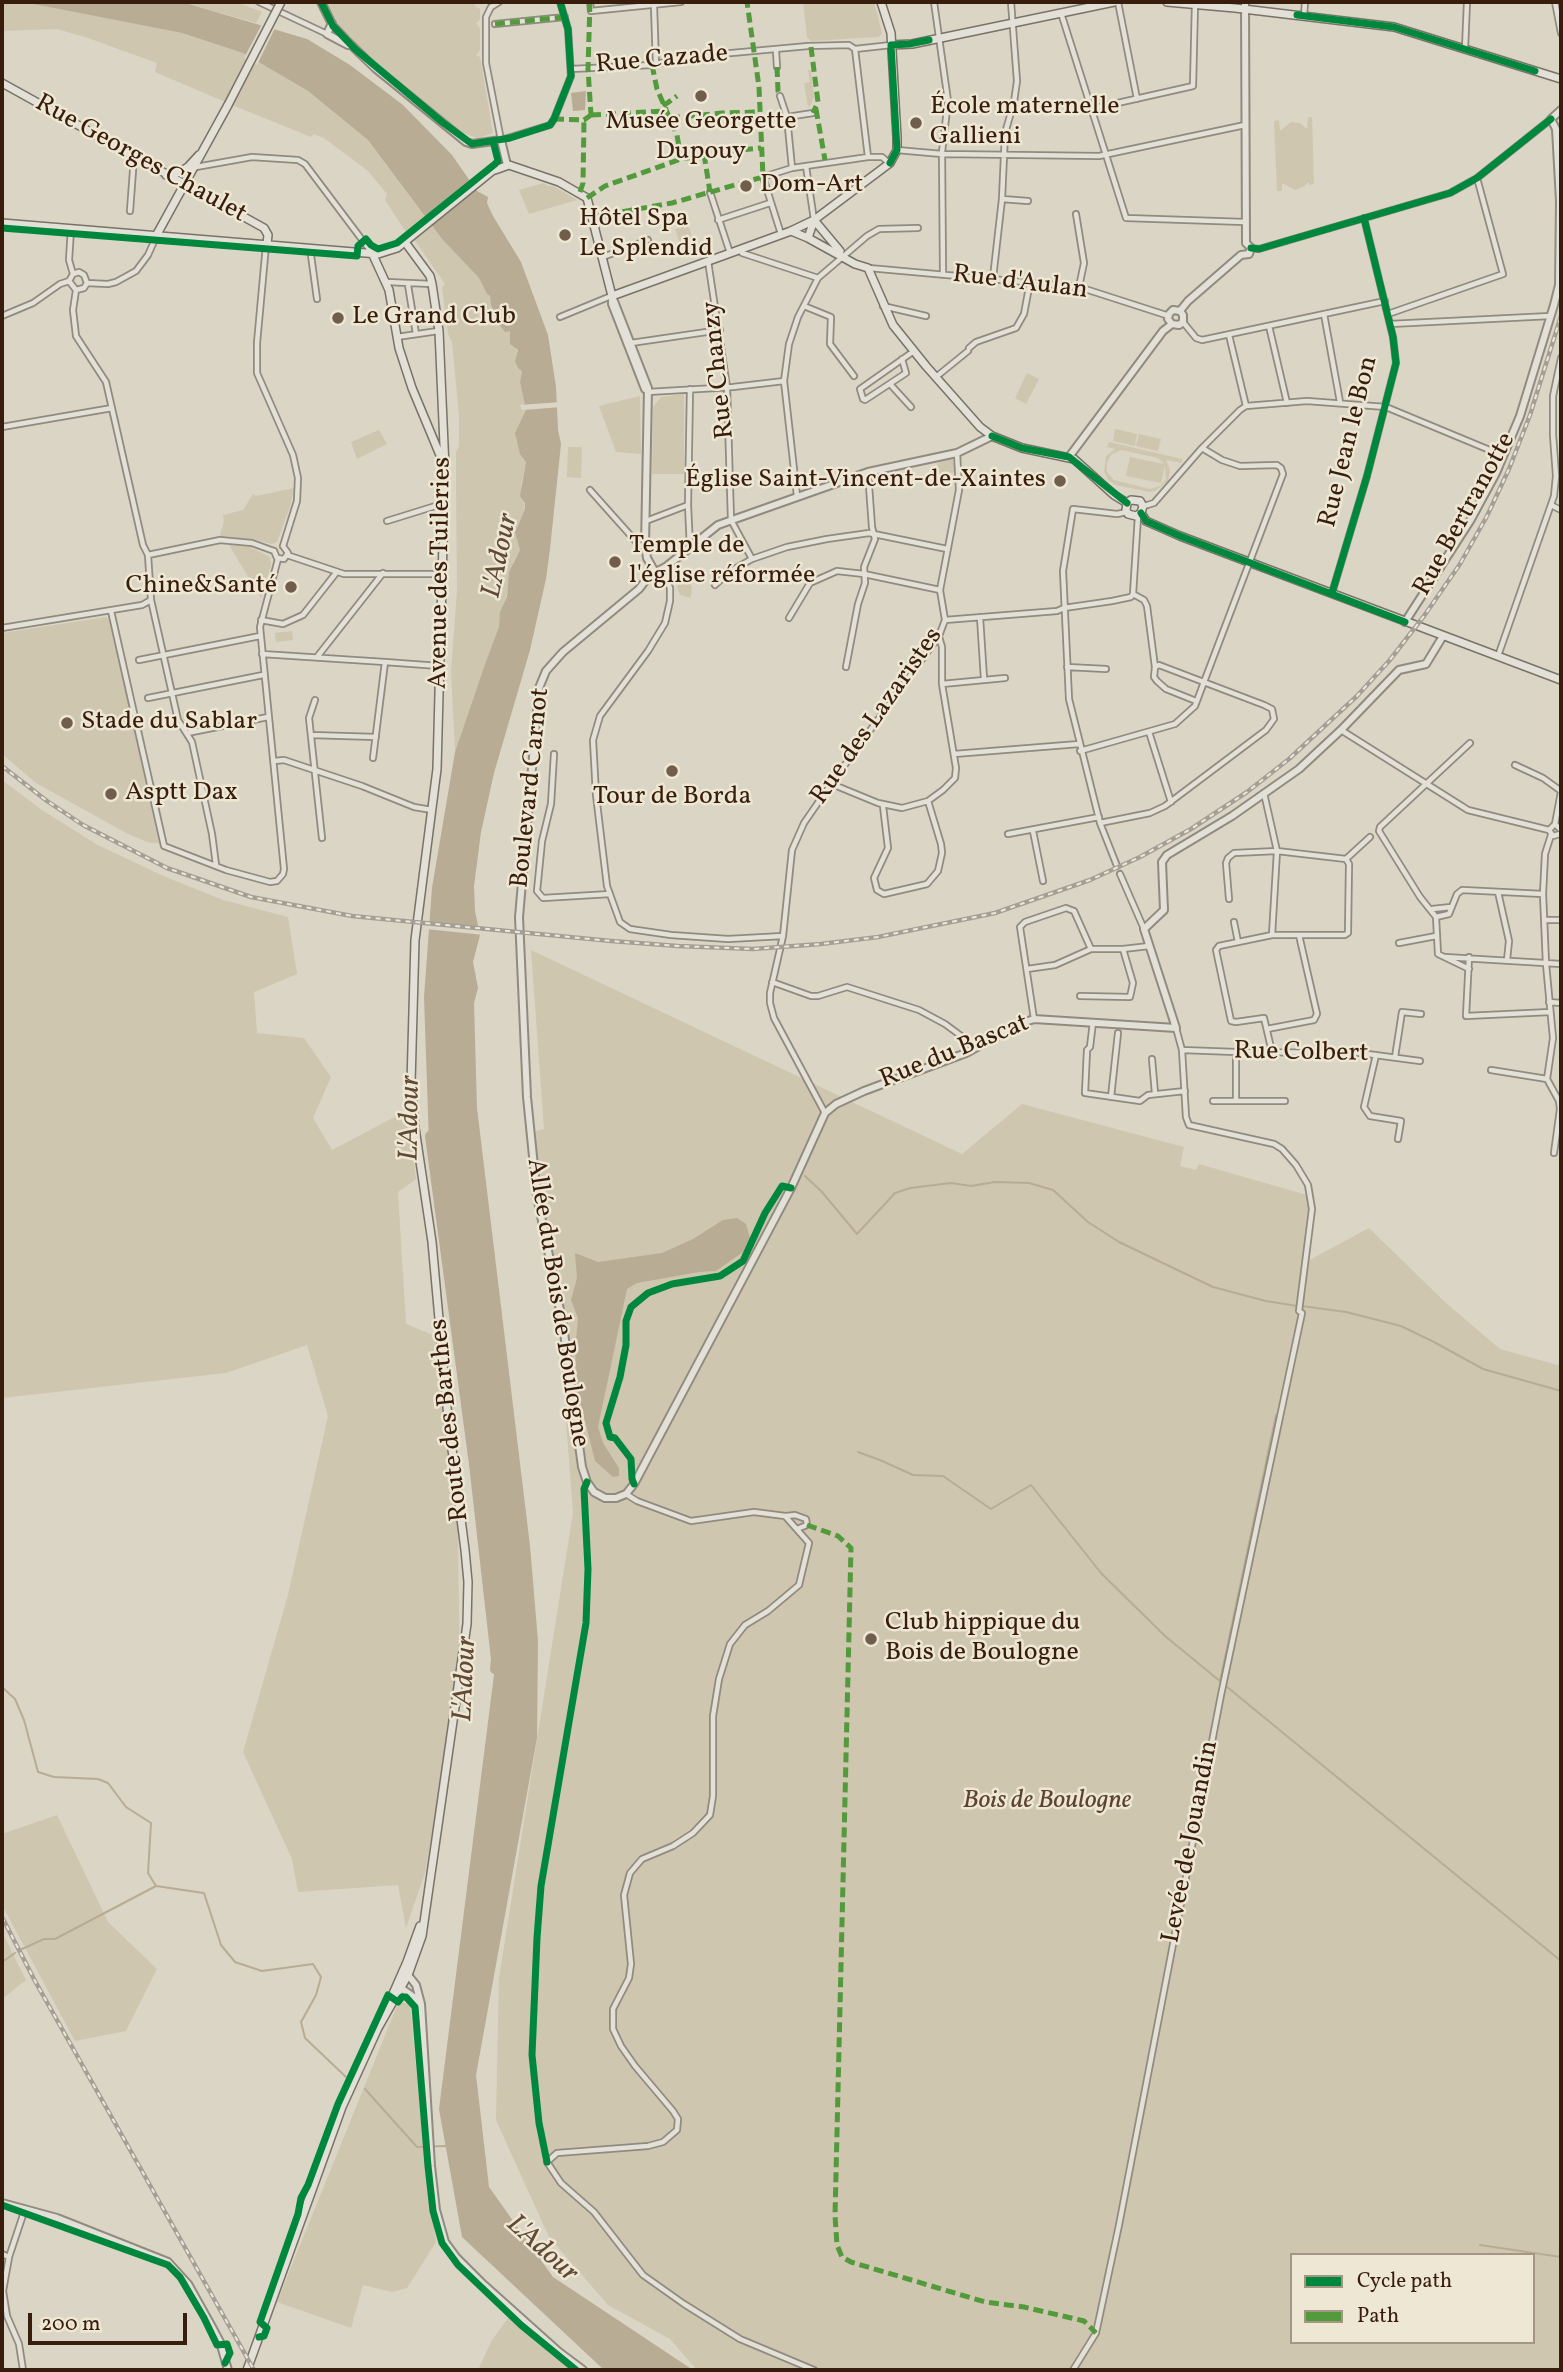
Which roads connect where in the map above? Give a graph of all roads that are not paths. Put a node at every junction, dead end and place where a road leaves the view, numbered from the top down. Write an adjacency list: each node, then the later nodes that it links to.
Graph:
1 (258, 2): 27 (street)
2 (281, 2): 48 (main road, bridge)
3 (321, 2): 24 (street)
4 (499, 2): 47 (street)
5 (560, 2): 22 (street)
6 (590, 2): 19 (street)
7 (681, 2): 16 (street)
8 (881, 2): 29 (main road)
9 (934, 2): 28 (street)
10 (1011, 2): 23 (street)
11 (1116, 2): 20 (main road); 40 (street)
12 (1167, 2): 17 (main road)
13 (1305, 2): 21 (street)
14 (1467, 2): 33 (street)
15 (1555, 2): 26 (street)
16 (666, 3): 19 (street)
17 (1195, 4): 18 (main road); 40 (street)
18 (1245, 5): 21 (main road); 46 (street)
19 (654, 6): 34 (street)
20 (1061, 12): 23 (main road); 41 (street)
21 (1304, 16): 33 (main road)
22 (565, 17): 25 (street); 36 (street)
23 (1013, 22): 28 (main road); 51 (street)
24 (332, 23): 27 (street); 31 (street)
25 (495, 24)
26 (1561, 33)
27 (327, 34): 31 (street)
28 (940, 38): 29 (main road); 50 (street)
29 (891, 45): 30 (street, Rue Cazade); 49 (main road)
30 (855, 49): 32 (street, Rue Cazade); 54 (street)
31 (355, 50): 47 (street)
32 (776, 50): 34 (street, Rue Cazade); 35 (street)
33 (1465, 50): 37 (main road)
34 (656, 64): 36 (street, Rue Cazade)
35 (776, 67)
36 (571, 69): 47 (street)
37 (1560, 77)
38 (2, 83): 53 (main road, Rue Georges Chaulet)
39 (780, 96): 44 (street)
40 (1137, 99): 41 (street)
41 (1091, 108): 52 (street)
42 (1561, 110): 45 (street)
43 (813, 113): 44 (street)
44 (787, 117): 59 (street)
45 (1551, 119): 61 (street); 115 (street, Rue Bertranotte)
46 (1245, 125): 52 (street); 72 (street)
47 (501, 140): 56 (street)
48 (204, 149): 58 (main road); 60 (main road)
49 (897, 150): 50 (street); 55 (main road)
50 (942, 154): 51 (street); 93 (street)
51 (1004, 155): 52 (street); 64 (street)
52 (1105, 155): 72 (street)
53 (134, 157): 60 (main road, Rue Georges Chaulet); 67 (street)
54 (868, 157): 55 (street); 57 (street)
55 (890, 163): 71 (main road)
56 (507, 165): 80 (main road); 89 (main road)
57 (806, 166): 59 (street); 71 (street)
58 (196, 167): 62 (main road); 87 (street)
59 (792, 168): 66 (street)
60 (166, 175): 62 (main road, Rue Georges Chaulet)
61 (1477, 178): 69 (street); 111 (street)
62 (184, 185): 78 (main road); 82 (main road, Rue Georges Chaulet)
63 (709, 192): 70 (street)
64 (1002, 199): 65 (street); 95 (street)
65 (1028, 201)
66 (770, 203): 70 (street); 77 (street)
67 (130, 211)
68 (1076, 214): 102 (street)
69 (1364, 218): 83 (street); 106 (street, Rue Jean le Bon)
70 (718, 220): 86 (street)
71 (814, 220): 76 (main road); 79 (main road); 88 (main road)
72 (1245, 222): 83 (street)
73 (2, 223): 75 (main road)
74 (918, 228): 88 (street)
75 (71, 229): 78 (main road); 92 (street)
76 (791, 231): 77 (main road); 79 (main road)
77 (781, 235): 85 (main road)
78 (156, 236): 82 (main road); 99 (street)
79 (808, 238): 88 (main road)
80 (408, 240): 87 (main road); 100 (main road, Avenue des Tuileries)
81 (648, 240): 89 (street)
82 (267, 244): 84 (main road); 165 (street)
83 (1248, 245): 109 (street)
84 (310, 248): 87 (main road); 105 (street)
85 (740, 249): 86 (main road); 94 (street)
86 (730, 253): 90 (main road)
87 (372, 254): 97 (main road)
88 (845, 256): 91 (main road); 94 (street)
89 (603, 257): 104 (main road)
90 (708, 260): 104 (main road); 121 (street, Rue Chanzy)
91 (868, 268): 93 (street, Rue d'Aulan); 108 (main road)
92 (73, 274): 96 (street); 99 (street)
93 (943, 274): 95 (street, Rue d'Aulan)
94 (818, 278): 107 (street)
95 (993, 278): 98 (street, Rue d'Aulan)
96 (69, 281): 103 (street); 112 (street)
97 (387, 282): 101 (street); 125 (main road)
98 (1030, 282): 102 (street, Rue d'Aulan); 131 (street)
99 (87, 283): 103 (street)
100 (432, 284): 101 (street); 122 (main road, Avenue des Tuileries)
101 (408, 285): 123 (street)
102 (1079, 287): 114 (street, Rue d'Aulan)
103 (76, 290): 144 (street)
104 (612, 296): 116 (street); 126 (street)
105 (317, 299)
106 (1385, 301): 110 (street); 111 (street, Rue Jean le Bon)
107 (804, 306): 130 (street); 132 (street)
108 (883, 306): 113 (street); 127 (main road)
109 (1180, 311): 114 (street); 117 (street)
110 (1324, 314): 120 (street); 139 (street)
111 (1388, 314): 119 (street, Rue Jean le Bon)
112 (2, 316)
113 (926, 316)
114 (1168, 316): 118 (street)
115 (1551, 316): 119 (street); 149 (street, Rue Bertranotte)
116 (560, 317)
117 (1183, 322): 118 (street); 124 (street)
118 (1172, 324): 150 (street)
119 (1390, 324): 143 (street, Rue Jean le Bon)
120 (1269, 326): 124 (street); 140 (street)
121 (720, 330): 126 (street); 134 (street, Rue Chanzy)
122 (439, 331): 123 (street); 151 (main road, Avenue des Tuileries)
123 (416, 334): 125 (street)
124 (1229, 335): 141 (street)
125 (397, 337): 151 (main road)
126 (629, 343): 136 (street)
127 (914, 351): 129 (street); 131 (main road)
128 (1561, 358): 137 (street)
129 (902, 359): 133 (street); 133 (street)
130 (854, 376)
131 (936, 378): 146 (main road)
132 (784, 381): 134 (street); 154 (street)
133 (890, 384): 142 (street)
134 (727, 387): 135 (street); 161 (street, Rue Chanzy)
135 (690, 389): 136 (street); 156 (street)
136 (648, 392): 163 (street)
137 (1553, 396): 138 (street); 157 (street)
138 (1561, 397)
139 (1340, 402): 140 (street); 143 (street)
140 (1287, 403): 141 (street)
141 (1246, 406): 147 (street)
142 (911, 407)
143 (1386, 407): 149 (street); 182 (street, Rue Jean le Bon)
144 (112, 408): 145 (street); 170 (street)
145 (2, 427)
146 (992, 436): 148 (street, Boulevard Carnot); 150 (main road)
147 (1202, 448): 160 (street); 174 (street)
148 (957, 453): 152 (street, Boulevard Carnot); 168 (street, Rue des Lazaristes)
149 (1504, 456): 191 (street, Rue Bertranotte)
150 (1069, 457): 158 (main road)
151 (445, 468): 155 (main road, Avenue des Tuileries)
152 (868, 472): 154 (street, Boulevard Carnot); 164 (street)
153 (590, 490): 166 (street)
154 (797, 496): 161 (street, Boulevard Carnot)
155 (445, 503): 162 (street); 178 (main road, Avenue des Tuileries)
156 (688, 505): 163 (street); 167 (street)
157 (1551, 505): 159 (street); 198 (street)
158 (1127, 508): 160 (main road); 160 (main road); 185 (street)
159 (1561, 510)
160 (1141, 512): 174 (main road); 183 (street)
161 (731, 520): 167 (street, Boulevard Carnot); 173 (street, Rue Chanzy)
162 (387, 521)
163 (646, 521): 166 (street)
164 (874, 534): 168 (street); 173 (street); 179 (street)
165 (283, 546): 169 (street); 171 (street)
166 (645, 546): 175 (street)
167 (690, 548): 175 (street, Boulevard Carnot)
168 (947, 549): 181 (street, Rue des Lazaristes)
169 (274, 551): 170 (street); 172 (street)
170 (148, 555): 184 (street)
171 (287, 555): 172 (street); 176 (street)
172 (278, 559): 189 (street)
173 (752, 559): 180 (street)
174 (1250, 562): 182 (main road); 211 (street)
175 (659, 570): 255 (street); 261 (street, Boulevard Carnot)
176 (337, 573): 177 (street); 189 (street)
177 (384, 573): 178 (street); 199 (street)
178 (444, 574): 202 (main road, Avenue des Tuileries)
179 (864, 574): 181 (street); 188 (street); 203 (street)
180 (715, 585)
181 (940, 590): 190 (street, Rue des Lazaristes)
182 (1332, 593): 191 (main road)
183 (1133, 594): 185 (street); 205 (street)
184 (151, 600): 186 (street); 197 (street)
185 (1064, 608): 187 (street); 204 (street)
186 (111, 611): 192 (street); 250 (street)
187 (980, 617): 190 (street); 209 (street)
188 (789, 618)
189 (261, 620): 193 (street)
190 (945, 620): 194 (street, Rue des Lazaristes)
191 (1405, 622): 195 (main road)
192 (2, 628)
193 (260, 636): 196 (street); 197 (street)
194 (939, 636): 212 (street); 232 (street, Rue des Lazaristes)
195 (1443, 636): 198 (main road); 218 (street)
196 (262, 654): 199 (street); 207 (street)
197 (164, 655): 200 (street); 213 (street)
198 (1497, 656): 210 (main road)
199 (316, 658): 201 (street)
200 (139, 660)
201 (385, 662): 202 (street); 222 (street)
202 (439, 666): 239 (main road, Avenue des Tuileries)
203 (846, 667)
204 (1068, 667): 206 (street); 224 (street)
205 (1155, 667): 211 (street); 216 (street)
206 (1105, 668)
207 (263, 675): 213 (street); 217 (street)
208 (1005, 678): 209 (street)
209 (984, 679): 212 (street)
210 (1561, 680)
211 (1204, 682): 216 (street); 237 (street)
212 (942, 684): 227 (street)
213 (172, 693): 214 (street); 220 (street)
214 (148, 698)
215 (315, 700): 221 (street)
216 (1196, 701): 219 (street)
217 (268, 717): 220 (street); 229 (street)
218 (1341, 730): 233 (street); 235 (street)
219 (1149, 732): 225 (street); 237 (street)
220 (187, 733): 250 (street)
221 (311, 735): 222 (street); 231 (street)
222 (376, 737): 228 (street)
223 (1470, 743): 233 (street)
224 (1079, 744): 225 (street); 227 (street)
225 (1080, 751): 240 (street)
226 (554, 754): 255 (street)
227 (954, 754): 236 (street)
228 (373, 758)
229 (274, 761): 231 (street); 250 (street)
230 (1516, 765): 234 (street)
231 (315, 770): 239 (street); 247 (street)
232 (833, 781): 238 (street); 269 (street, Rue des Lazaristes)
233 (1426, 784): 243 (street); 259 (street)
234 (1561, 791): 241 (street)
235 (1264, 793): 248 (street); 266 (street)
236 (928, 801): 238 (street); 238 (street)
237 (1171, 803): 240 (street)
238 (883, 805)
239 (433, 811): 260 (main road, Avenue des Tuileries)
240 (1100, 820): 242 (street); 251 (street)
241 (1555, 824): 243 (street); 244 (street)
242 (1033, 831): 245 (street); 253 (street)
243 (1550, 833): 244 (street); 256 (street)
244 (1561, 833)
245 (1008, 834)
246 (1370, 836): 249 (street)
247 (322, 838)
248 (1277, 851): 249 (street); 257 (street); 267 (street)
249 (1346, 859): 268 (street)
250 (215, 865)
251 (1116, 866)
252 (1120, 874): 266 (street)
253 (1043, 881)
254 (1498, 892): 256 (street); 258 (street); 278 (street)
255 (610, 894): 269 (street)
256 (1543, 894): 263 (street)
257 (1229, 899)
258 (1451, 907): 259 (street); 262 (street)
259 (1432, 909): 262 (street)
260 (417, 913): 316 (main road, Route des Barthes)
261 (519, 917): 313 (street, Allée du Bois de Boulogne)
262 (1436, 917): 270 (street)
263 (1544, 920): 264 (street); 279 (street)
264 (1561, 920)
265 (1234, 922): 271 (street)
266 (1144, 929): 273 (street)
267 (1272, 935): 268 (street); 271 (street)
268 (1299, 935): 292 (street)
269 (783, 936): 283 (street)
270 (1436, 936): 272 (street); 276 (street)
271 (1238, 942): 292 (street)
272 (1399, 943)
273 (1150, 946): 275 (street); 291 (street)
274 (1091, 949): 275 (street); 281 (street); 281 (street)
275 (1123, 949): 284 (street)
276 (1441, 956): 277 (street); 282 (street)
277 (1469, 957): 278 (street); 282 (street)
278 (1507, 960): 279 (street)
279 (1546, 964): 280 (street); 285 (street)
280 (1561, 964)
281 (1027, 969): 289 (street)
282 (1469, 969): 287 (street)
283 (772, 982): 294 (street); 310 (street)
284 (1080, 996)
285 (1549, 1002): 286 (street); 287 (street)
286 (1561, 1003)
287 (1550, 1012): 303 (street)
288 (1421, 1014): 299 (street)
289 (1034, 1019): 290 (street, Rue du Bascat); 294 (street, Rue du Bascat)
290 (1093, 1022): 291 (street, Rue du Bascat); 306 (street)
291 (1176, 1028): 295 (street)
292 (1267, 1029): 297 (street)
293 (1118, 1032): 306 (street)
294 (974, 1049): 310 (street, Rue du Bascat)
295 (1182, 1050): 296 (street, Rue Colbert); 304 (street)
296 (1236, 1052): 297 (street, Rue Colbert); 308 (street)
297 (1272, 1052): 298 (street, Rue Colbert)
298 (1376, 1055): 299 (street, Rue Colbert); 311 (street)
299 (1395, 1057): 301 (street, Rue Colbert)
300 (1152, 1059): 305 (street)
301 (1420, 1061)
302 (1490, 1070): 303 (street)
303 (1547, 1079): 312 (street)
304 (1185, 1091): 305 (street); 331 (street, Levée de Jouandin)
305 (1155, 1094): 306 (street)
306 (1111, 1097)
307 (1213, 1101): 308 (street)
308 (1236, 1101): 309 (street)
309 (1285, 1101)
310 (825, 1113): 313 (street)
311 (1398, 1139)
312 (1554, 1153)
313 (626, 1494): 314 (street)
314 (785, 1516): 315 (street); 315 (street)
315 (797, 1529): 330 (street)
316 (426, 1905): 317 (main road, Route des Barthes); 317 (main road, Route des Barthes)
317 (405, 1975): 318 (main road); 319 (street); 320 (main road)
318 (401, 1988): 319 (street); 320 (main road)
319 (420, 2011): 329 (street)
320 (378, 2028): 328 (main road)
321 (2, 2203): 322 (street)
322 (25, 2209): 324 (street); 326 (street)
323 (2, 2254): 324 (street)
324 (9, 2256): 325 (street)
325 (4, 2316): 327 (street)
326 (228, 2369)
327 (23, 2370)
328 (247, 2370)
329 (583, 2370)
330 (814, 2370)
331 (1073, 2370)

